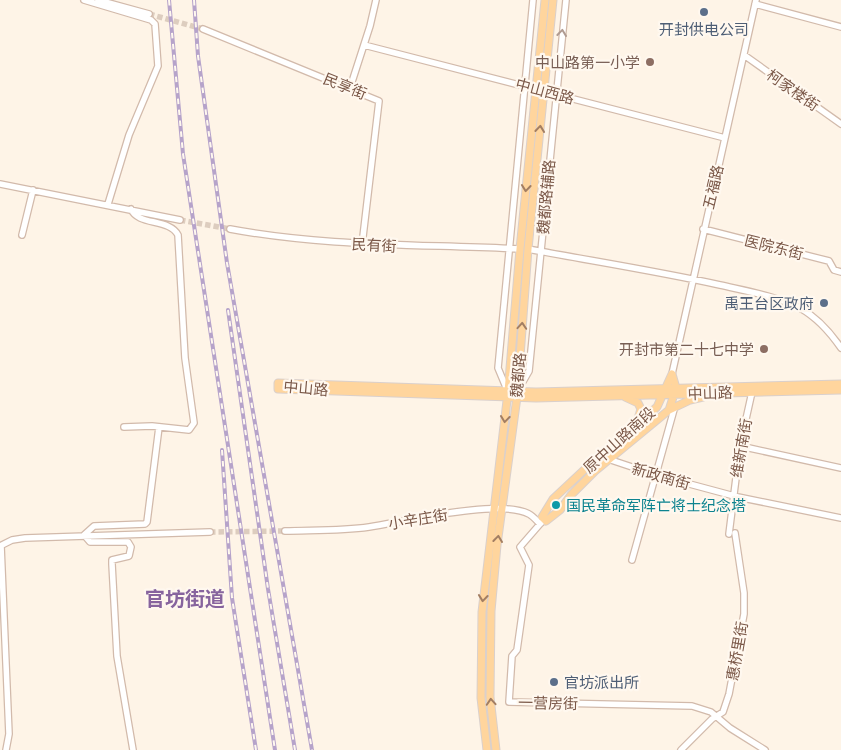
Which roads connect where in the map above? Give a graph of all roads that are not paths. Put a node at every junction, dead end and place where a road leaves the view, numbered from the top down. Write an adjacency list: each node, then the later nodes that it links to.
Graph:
1 (84, 0): 23 (street)
2 (98, 0): 9 (street)
3 (376, 0): 12 (street)
4 (533, 0): 14 (street)
5 (545, 0): 16 (main road, 魏都路)
6 (553, 0): 17 (main road, 魏都路)
7 (566, 0): 18 (street, 魏都路辅路, one-way to 7)
8 (756, 2): 10 (street); 13 (street, 五福路)
9 (149, 14)
10 (841, 27)
11 (203, 29): 15 (street, 民享街)
12 (364, 45): 14 (street, 中山西路); 15 (street)
13 (744, 55): 19 (street, 柯家楼街); 20 (street, 五福路)
14 (524, 86): 16 (street, 中山西路); 30 (street)
15 (350, 88): 29 (street, 民享街)
16 (536, 89): 17 (street, 中山西路); 31 (main road, 魏都路, one-way to 31)
17 (544, 91): 18 (street, 中山西路); 32 (main road, 魏都路, one-way to 17)
18 (555, 94): 20 (street, 中山西路); 33 (street, 魏都路辅路)
19 (841, 124)
20 (725, 138): 27 (street, 五福路)
21 (0, 184): 22 (street)
22 (32, 190): 23 (street); 28 (street)
23 (108, 204): 24 (street)
24 (131, 209): 25 (street); 50 (street)
25 (180, 220)
26 (230, 229): 29 (street, 民有街)
27 (703, 229): 34 (street, 医院东街); 35 (street, 五福路)
28 (22, 235)
29 (362, 245): 30 (street, 民有街)
30 (508, 249): 31 (street, 民有街); 44 (street)
31 (520, 249): 44 (main road, 魏都路)
32 (528, 249): 33 (street); 45 (main road, 魏都路, one-way to 32)
33 (541, 252): 35 (street); 45 (street, 魏都路辅路)
34 (841, 272)
35 (691, 279): 36 (street); 37 (street, 五福路)
36 (841, 348)
37 (672, 374): 40 (main road); 41 (main road, 原中山路南段)
38 (841, 384): 40 (main road, 中山路)
39 (841, 390): 42 (main road, 中山路)
40 (675, 391): 41 (main road, 中山路); 43 (main road, 中山路); 47 (main road, 原中山路南段)
41 (664, 392): 45 (main road, 中山路); 46 (main road, 中山路); 48 (main road, 原中山路南段)
42 (752, 392): 43 (main road, 中山路); 51 (street, 维新南街)
43 (722, 393): 47 (main road)
44 (508, 394): 44 (main road, 中山路); 45 (main road, 中山路); 57 (main road, 魏都路, one-way to 57)
45 (517, 395): 46 (main road, 中山路); 58 (main road, 魏都路)
46 (622, 396): 48 (main road)
47 (672, 408): 53 (main road, 原中山路南段); 55 (street)
48 (636, 423): 52 (main road, 原中山路南段)
49 (124, 427): 50 (street)
50 (159, 427): 64 (street)
51 (740, 446): 54 (street); 56 (street, 维新南街)
52 (599, 456): 53 (street, 新政南街); 60 (main road, 原中山路南段)
53 (608, 459): 55 (street, 新政南街); 60 (main road, 原中山路南段)
54 (841, 468)
55 (656, 475): 56 (street, 新政南街); 66 (street)
56 (733, 496): 59 (street, 新政南街); 63 (street, 维新南街)
57 (493, 508): 58 (street, 小辛庄街); 61 (street, 小辛庄街); 70 (main road, 魏都路, one-way to 70)
58 (502, 509): 60 (street, 小辛庄街); 71 (main road, 魏都路, one-way to 58)
59 (841, 518)
60 (542, 522): 67 (street, 一营房街)
61 (285, 530)
62 (210, 532): 64 (street)
63 (732, 533): 67 (street, 惠桥里街)
64 (84, 535): 65 (street); 69 (street)
65 (1, 546): 68 (street)
66 (632, 560)
67 (716, 716): 72 (street, 惠桥里街); 73 (street, 一营房街)
68 (6, 750)
69 (133, 750)
70 (487, 750)
71 (496, 750)
72 (682, 750)
73 (764, 750)

